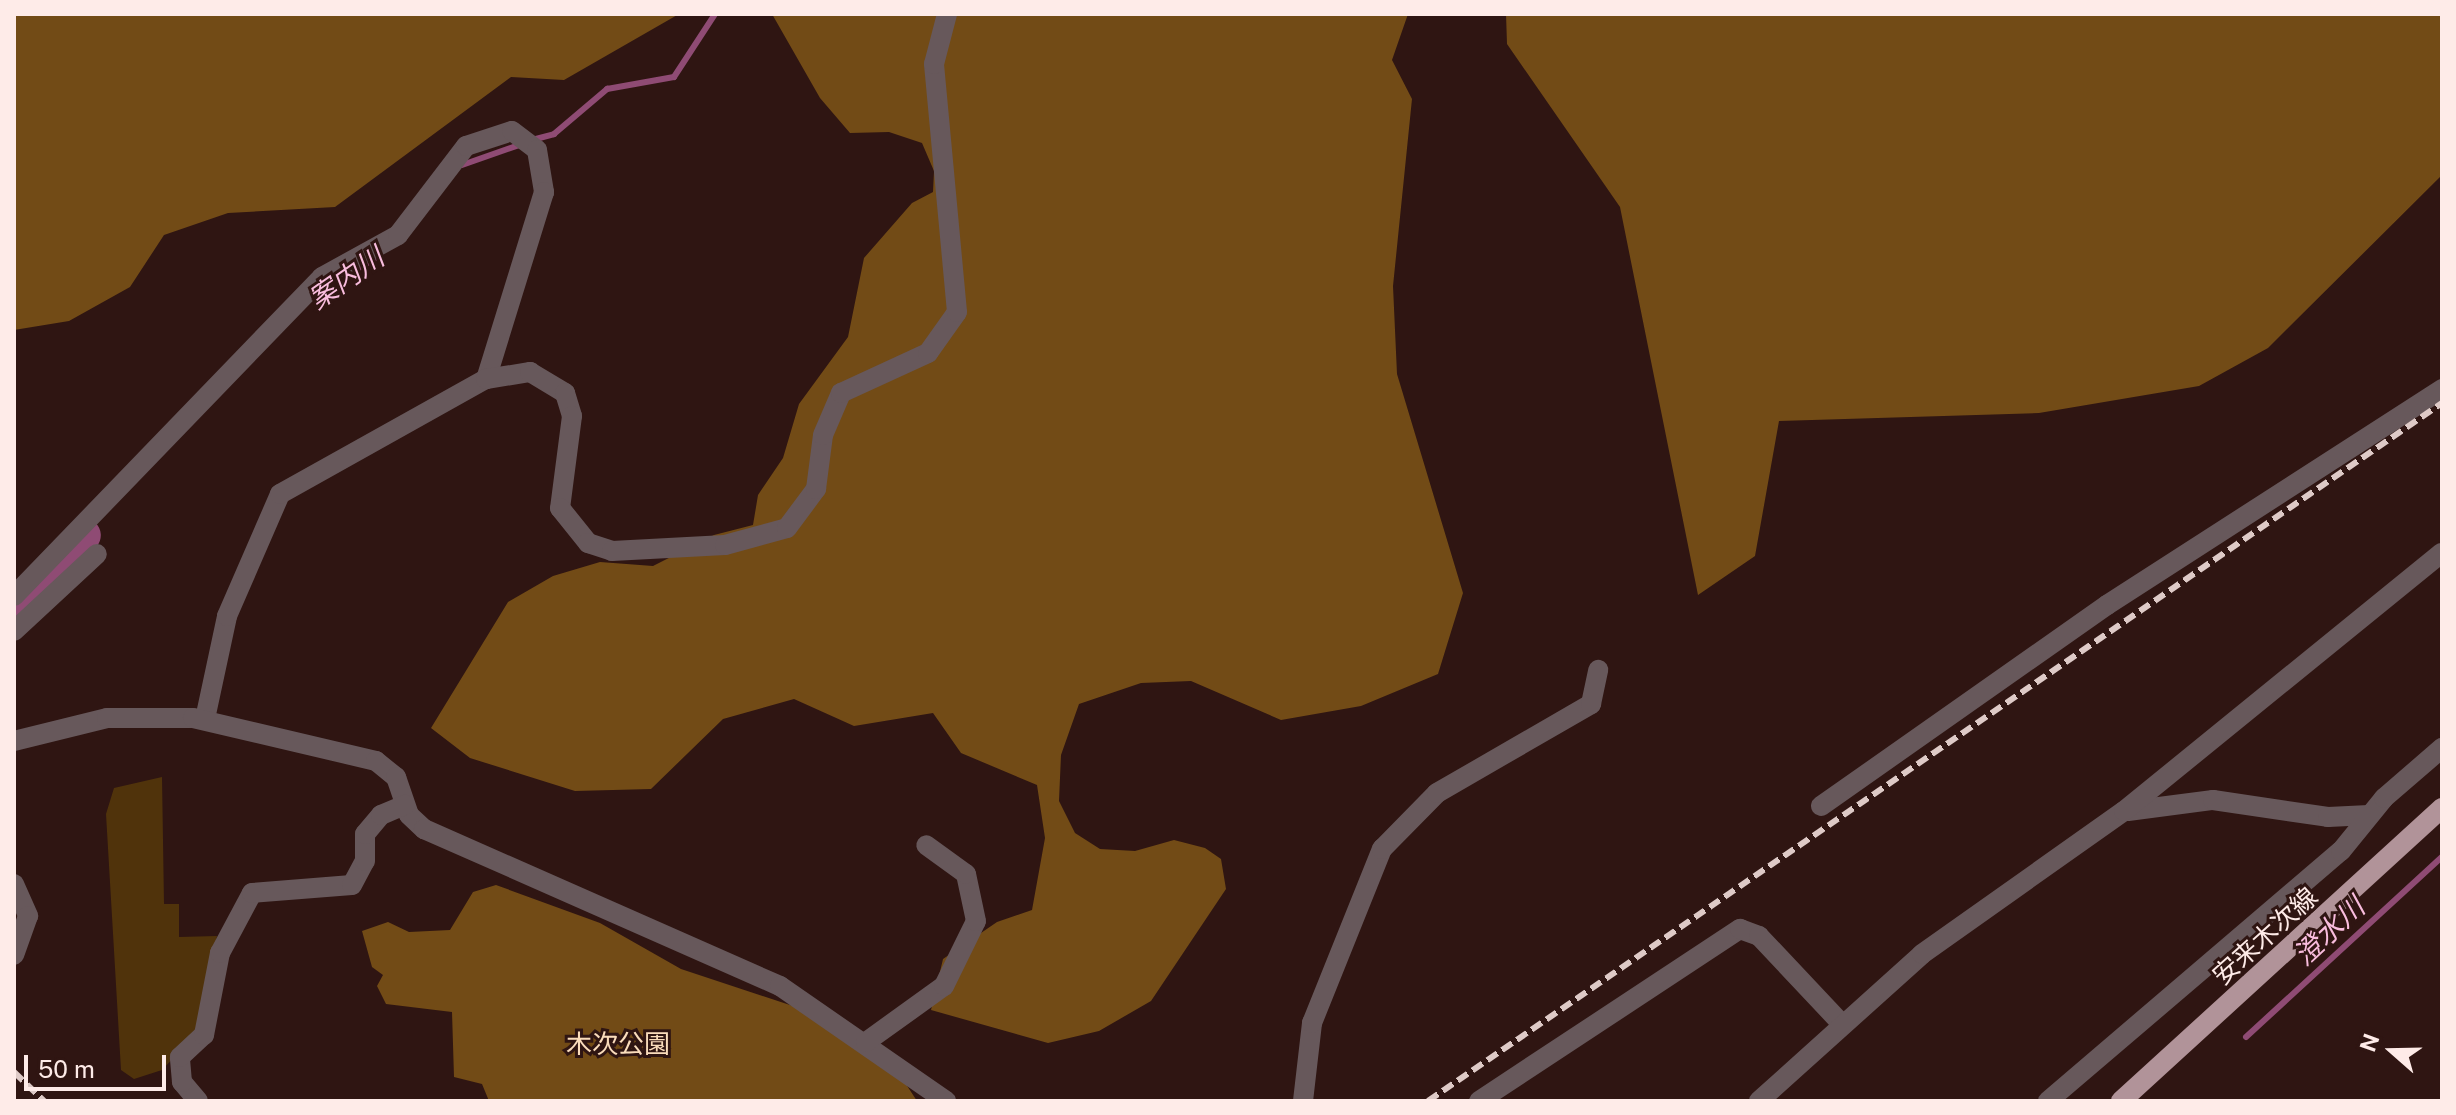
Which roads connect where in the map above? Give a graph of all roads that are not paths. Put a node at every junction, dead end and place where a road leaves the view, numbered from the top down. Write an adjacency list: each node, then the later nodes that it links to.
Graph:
1 (947, 14): 2 (street)
2 (486, 379): 6 (street); 9 (street)
3 (2442, 389): 13 (street)
4 (2442, 553): 15 (street)
5 (97, 554): 7 (street)
6 (14, 596)
7 (14, 631)
8 (1598, 670): 24 (street)
9 (205, 719): 10 (street); 12 (street)
10 (14, 741)
11 (2442, 748): 16 (street)
12 (405, 805): 21 (street); 22 (street)
13 (1821, 806)
14 (2442, 808): 28 (main road, 安来木次線)
15 (2124, 811): 16 (street); 20 (street)
16 (2369, 815): 27 (street)
17 (926, 845): 21 (street)
18 (14, 884): 19 (street)
19 (14, 955)
20 (1842, 1024): 25 (street); 26 (street)
21 (866, 1042): 23 (street)
22 (198, 1101)
23 (946, 1101)
24 (1303, 1101)
25 (1479, 1101)
26 (1759, 1101)
27 (2048, 1101)
28 (2121, 1101)

